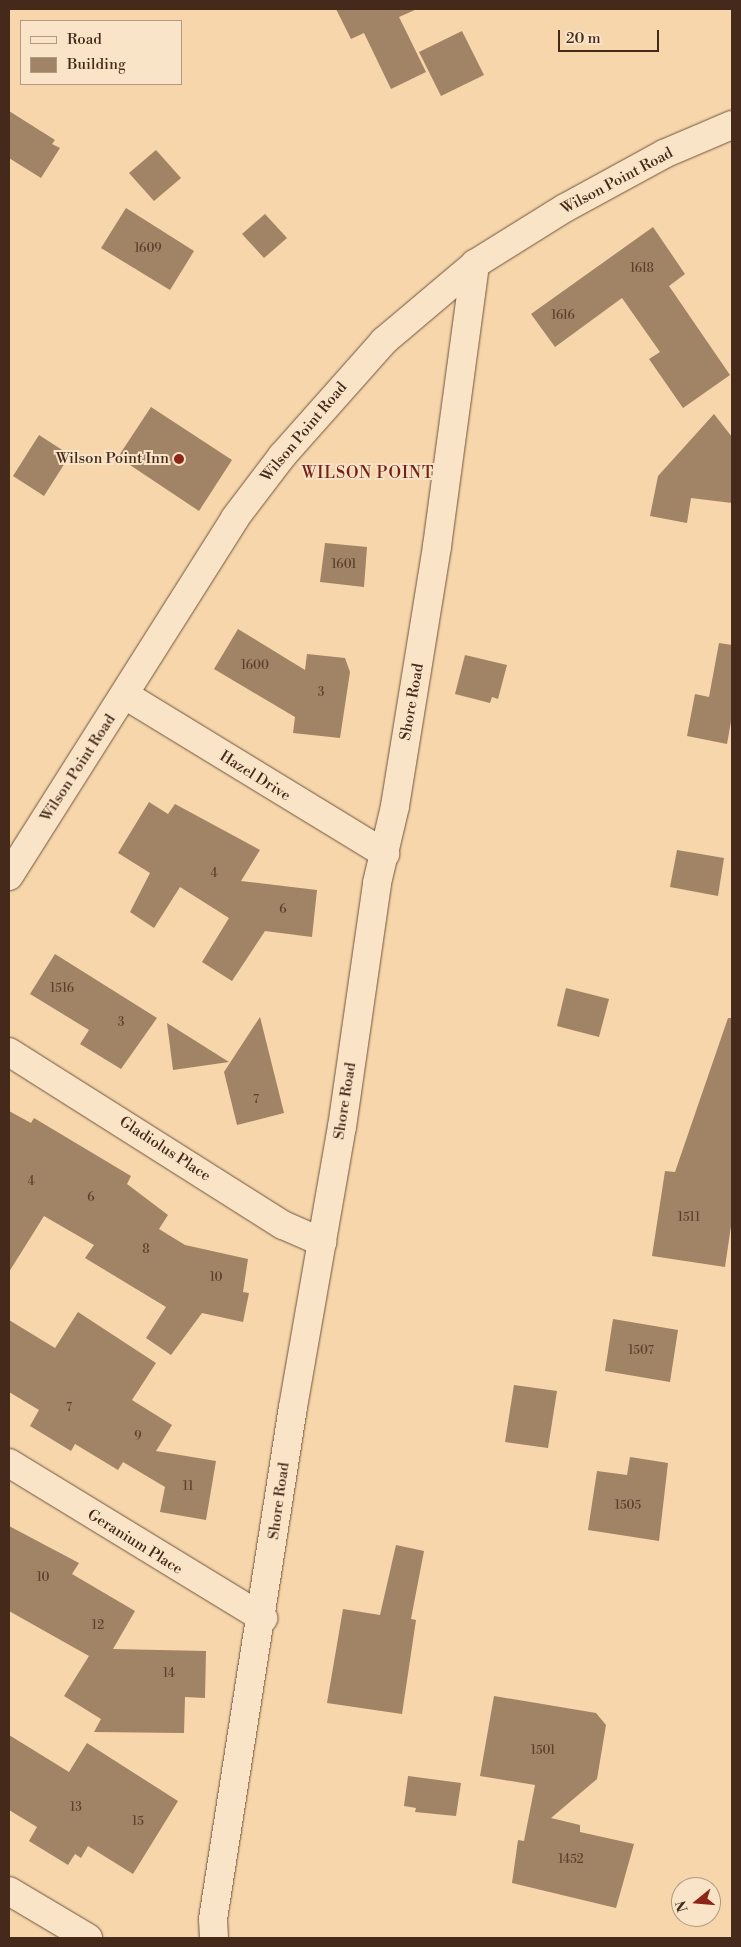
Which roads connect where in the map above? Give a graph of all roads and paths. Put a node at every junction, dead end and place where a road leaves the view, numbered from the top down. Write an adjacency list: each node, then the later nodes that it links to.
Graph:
1 (732, 125): 2 (street, Wilson Point Road)
2 (475, 264): 3 (street, Wilson Point Road); 4 (street, Shore Road)
3 (125, 696): 4 (street, Hazel Drive); 5 (street, Wilson Point Road)
4 (385, 854): 7 (street, Shore Road)
5 (9, 876)
6 (9, 1052): 7 (street, Gladiolus Place)
7 (322, 1242): 9 (street, Shore Road)
8 (9, 1463): 9 (street, Geranium Place)
9 (263, 1618): 12 (street, Shore Road)
10 (9, 1891): 11 (street)
11 (88, 1938)
12 (214, 1938)

